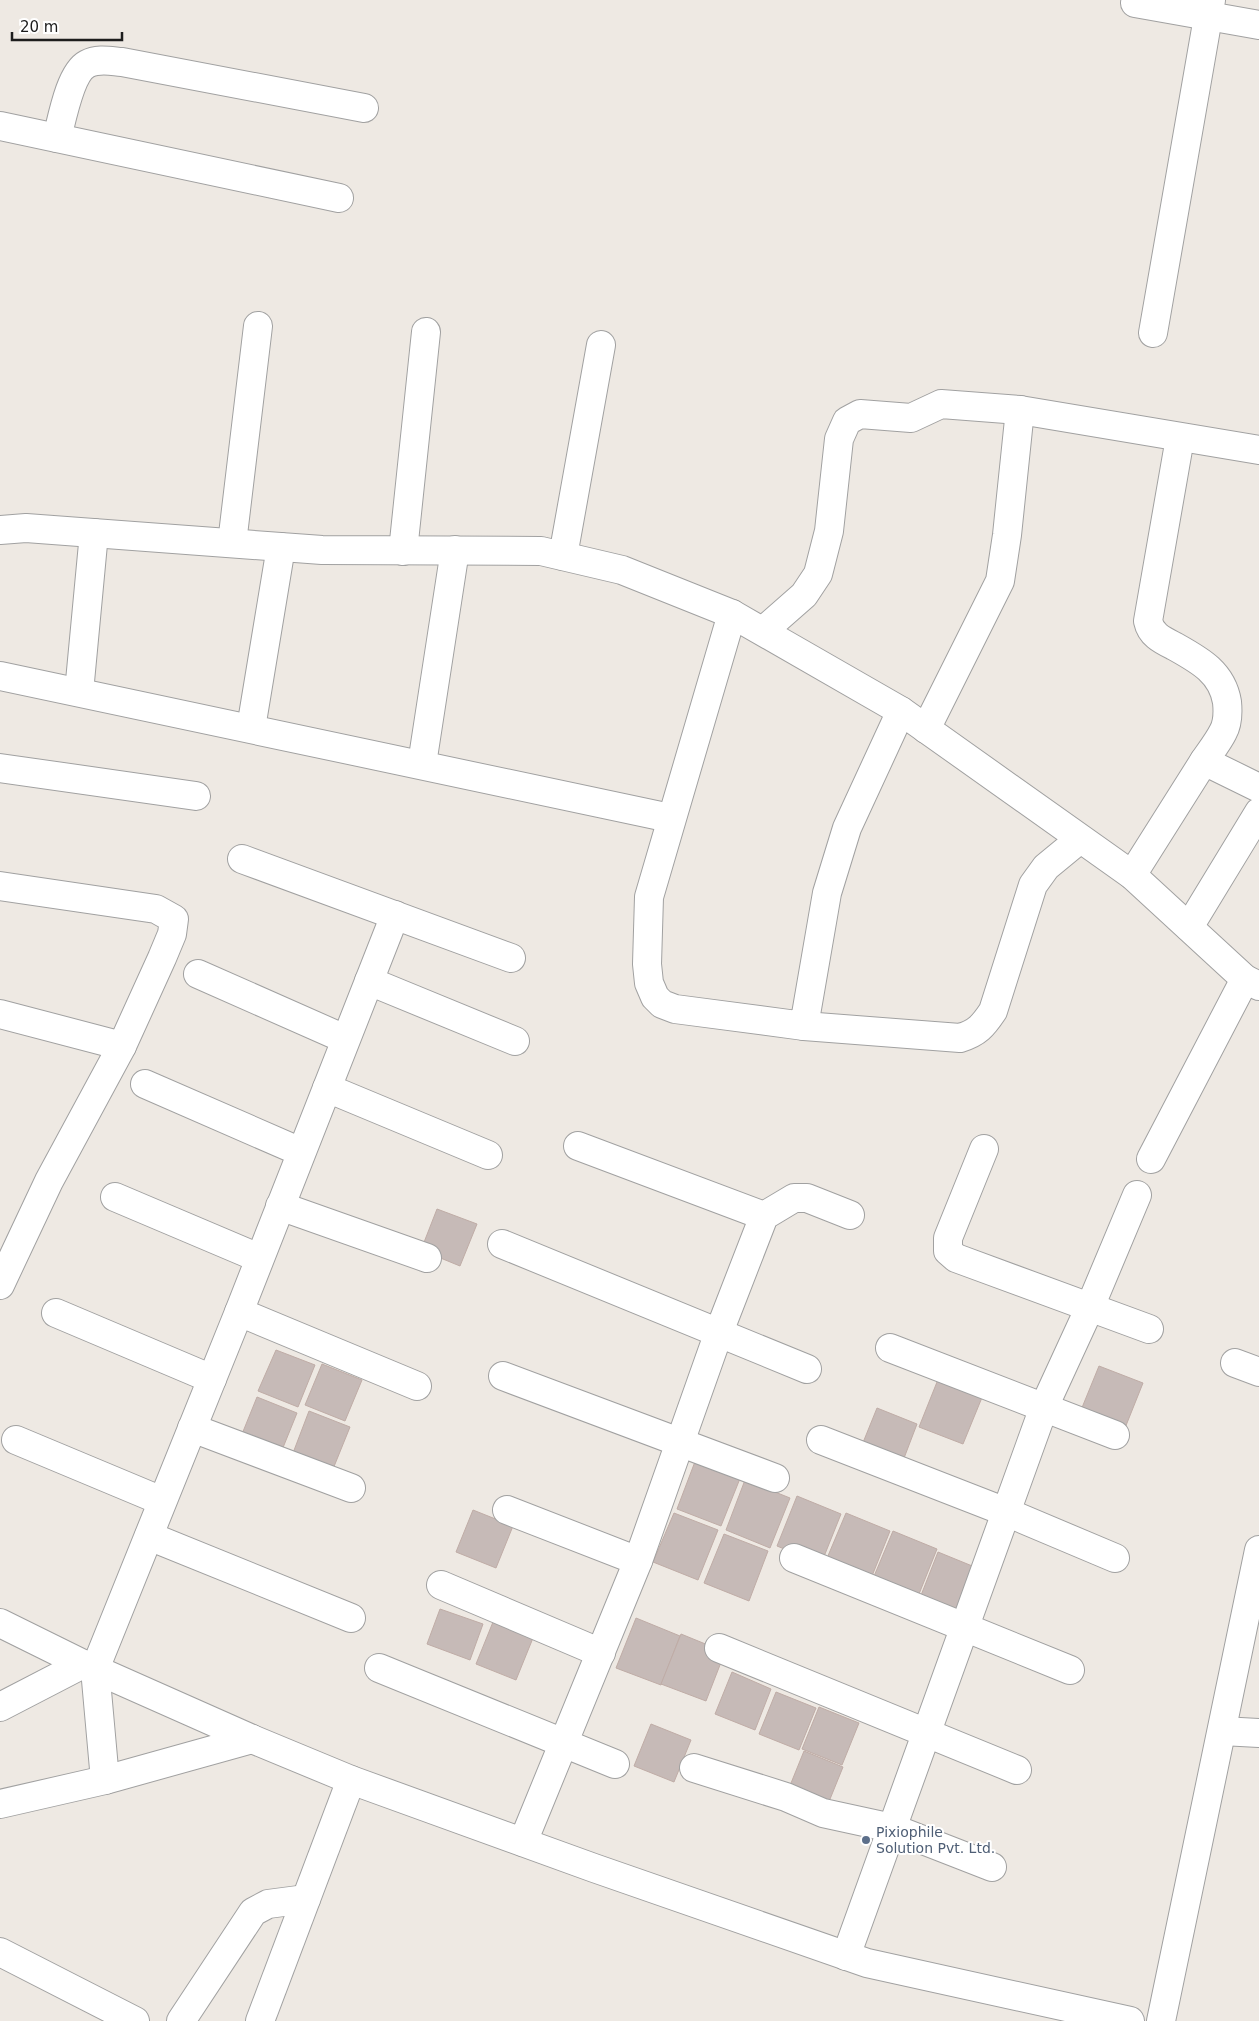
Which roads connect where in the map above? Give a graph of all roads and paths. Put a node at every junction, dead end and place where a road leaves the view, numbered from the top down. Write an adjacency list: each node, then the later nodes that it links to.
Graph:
1 (1135, 3): 2 (street)
2 (1210, 8): 3 (street); 10 (street)
3 (1259, 25)
4 (364, 108): 6 (street)
5 (0, 126): 6 (street)
6 (57, 138): 7 (street)
7 (339, 198)
8 (258, 326): 17 (street)
9 (426, 332): 19 (street)
10 (1153, 333)
11 (601, 345): 21 (street)
12 (1020, 410): 13 (street); 23 (street); 28 (street)
13 (1180, 438): 14 (street); 29 (street)
14 (1259, 450)
15 (0, 530): 16 (street)
16 (94, 533): 17 (street); 25 (street)
17 (232, 543): 18 (street)
18 (281, 547): 19 (street); 27 (street)
19 (403, 550): 20 (street)
20 (455, 550): 21 (street); 30 (street)
21 (563, 556): 22 (street)
22 (732, 614): 23 (street); 35 (street)
23 (763, 631): 26 (street)
24 (0, 676): 25 (street)
25 (78, 692): 27 (street)
26 (901, 711): 28 (street); 47 (street)
27 (251, 728): 30 (street)
28 (926, 729): 36 (street)
29 (1204, 761): 32 (street); 38 (street)
30 (422, 764): 35 (street)
31 (0, 768): 33 (street)
32 (1259, 788)
33 (196, 796)
34 (1259, 812): 41 (street)
35 (670, 818): 47 (street)
36 (1080, 839): 38 (street); 47 (street)
37 (242, 858): 40 (street)
38 (1132, 874): 41 (street)
39 (0, 886): 50 (street)
40 (395, 915): 42 (street); 44 (street)
41 (1189, 927): 45 (street)
42 (511, 958)
43 (198, 974): 48 (street)
44 (369, 981): 48 (street); 49 (street)
45 (1252, 982): 57 (street)
46 (0, 1014): 50 (street)
47 (804, 1026)
48 (346, 1039): 52 (street)
49 (515, 1041)
50 (122, 1046): 66 (street)
51 (145, 1084): 55 (street)
52 (327, 1088): 55 (street); 56 (street)
53 (578, 1146): 62 (street)
54 (984, 1149): 67 (street)
55 (301, 1152): 60 (street)
56 (488, 1155)
57 (1151, 1158)
58 (1137, 1195): 67 (street)
59 (115, 1197): 64 (street)
60 (280, 1206): 64 (street); 65 (street)
61 (850, 1215): 62 (street)
62 (764, 1216): 71 (street)
63 (502, 1244): 71 (street)
64 (259, 1258): 68 (street)
65 (427, 1258)
66 (0, 1285)
67 (1090, 1307): 70 (street); 77 (street)
68 (239, 1312): 75 (street); 76 (street)
69 (56, 1314): 75 (street)
70 (1149, 1329)
71 (719, 1332): 73 (street); 82 (street)
72 (890, 1348): 77 (street)
73 (807, 1369)
74 (502, 1376): 82 (street)
75 (212, 1378): 78 (street)
76 (417, 1386)
77 (1044, 1407): 79 (street); 87 (street)
78 (192, 1428): 84 (street); 85 (street)
79 (1115, 1435)
80 (16, 1440): 85 (street)
81 (821, 1440): 87 (street)
82 (679, 1442): 83 (street); 92 (street)
83 (775, 1478)
84 (351, 1488)
85 (162, 1501): 88 (street)
86 (508, 1510): 92 (street)
87 (1006, 1512): 91 (street); 96 (street)
88 (149, 1536): 94 (street); 99 (street)
89 (1259, 1550): 103 (street)
90 (794, 1558): 96 (street)
91 (1116, 1558)
92 (638, 1560): 98 (street)
93 (441, 1585): 98 (street)
94 (351, 1618)
95 (0, 1623): 99 (street)
96 (965, 1628): 101 (street); 104 (street)
97 (719, 1648): 104 (street)
98 (601, 1653): 107 (street)
99 (89, 1667): 102 (street); 106 (street); 111 (street)
100 (379, 1668): 107 (street)
101 (1070, 1670)
102 (0, 1707)
103 (1222, 1731): 105 (street); 125 (street)
104 (927, 1732): 110 (street); 114 (street)
105 (1259, 1733)
106 (252, 1739): 111 (street); 112 (street)
107 (564, 1743): 108 (street); 115 (street)
108 (615, 1764)
109 (694, 1768): 114 (street)
110 (1016, 1770)
111 (106, 1780): 113 (street)
112 (351, 1780): 115 (street); 117 (street)
113 (0, 1804)
114 (892, 1828): 116 (street); 119 (street)
115 (523, 1842): 119 (street)
116 (992, 1867)
117 (306, 1899): 122 (street); 123 (street)
118 (0, 1952): 120 (street)
119 (846, 1956): 124 (street)
120 (98, 2013): 121 (street)
121 (135, 2021)
122 (181, 2021)
123 (260, 2021)
124 (1130, 2021)
125 (1161, 2021)

